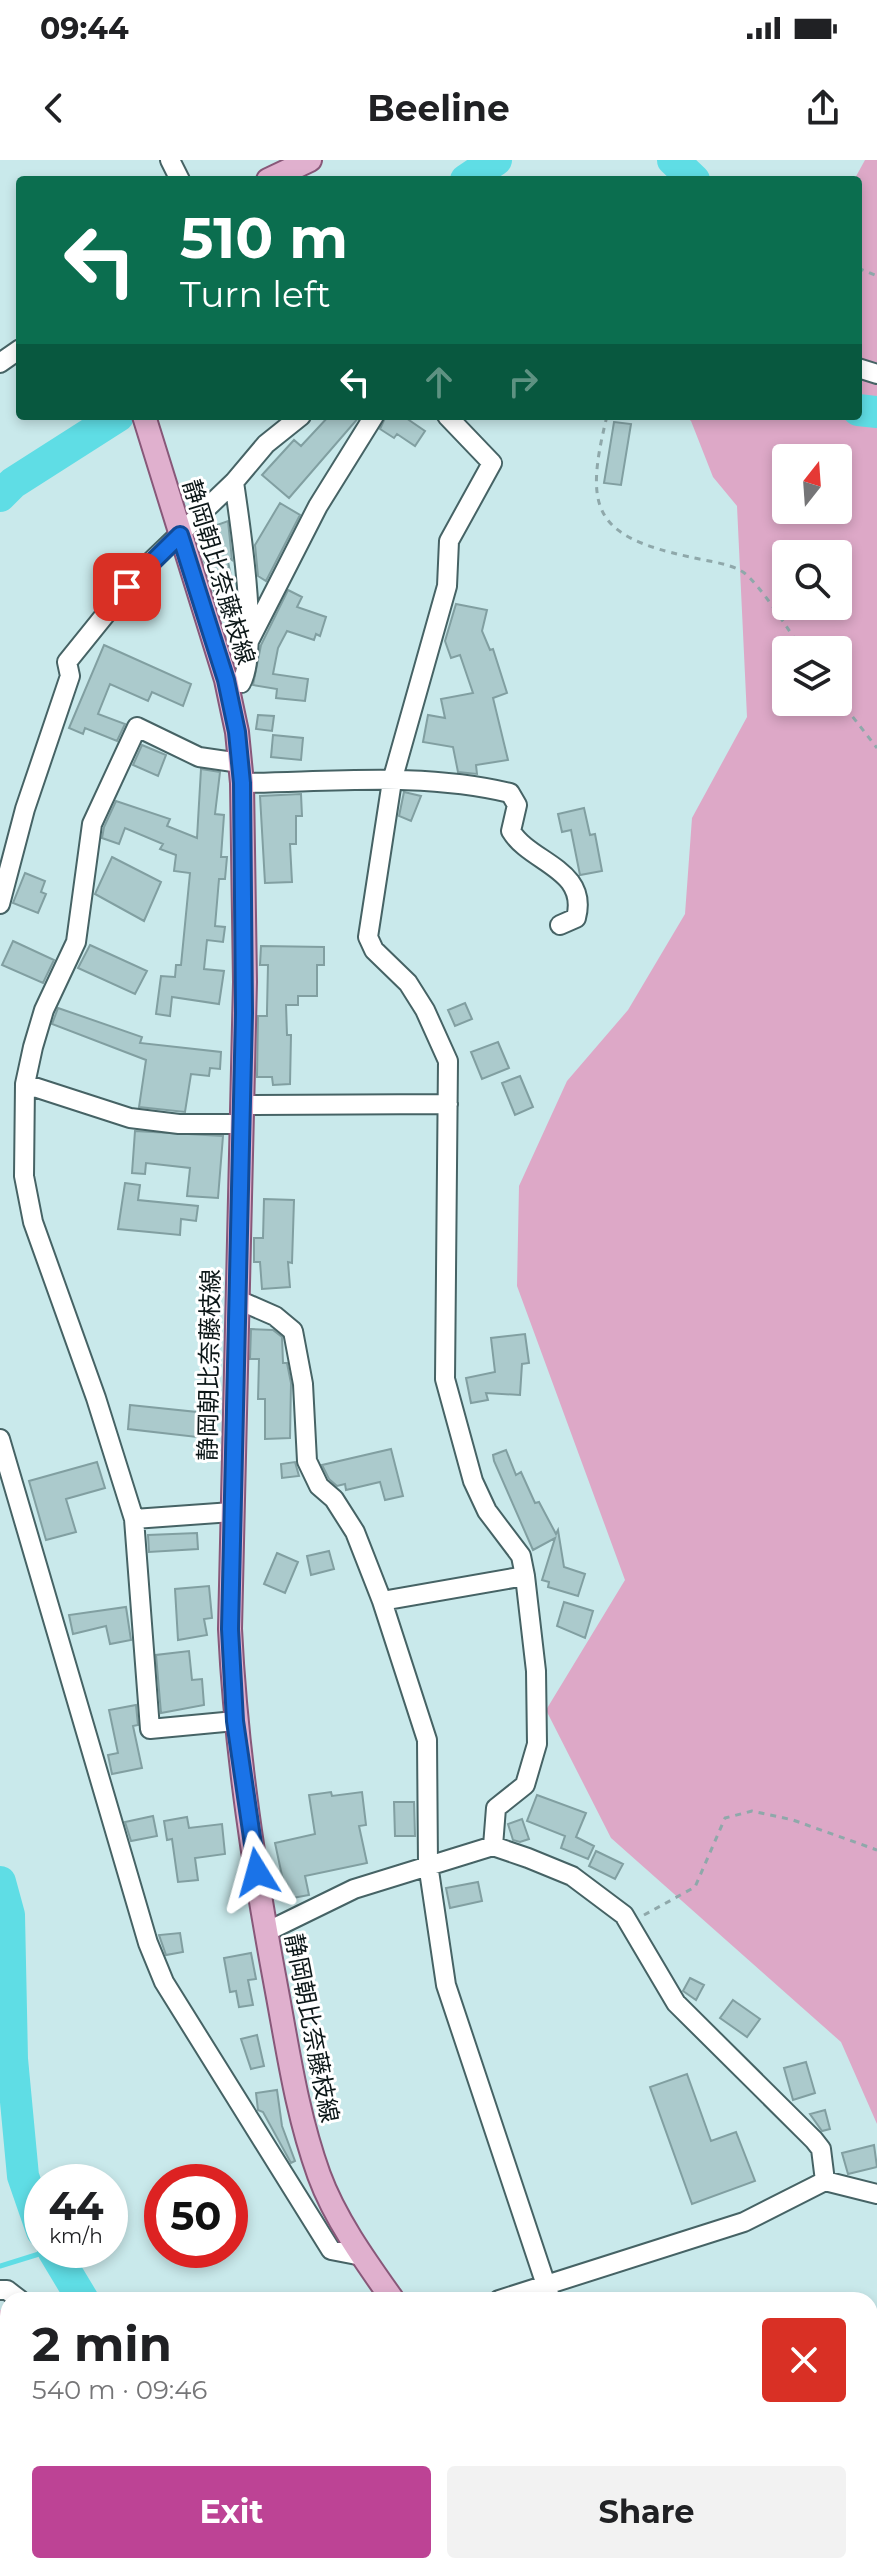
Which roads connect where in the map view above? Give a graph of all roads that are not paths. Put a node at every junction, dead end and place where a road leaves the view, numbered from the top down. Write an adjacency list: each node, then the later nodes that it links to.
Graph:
1 (310, 160): 2 (main road)
2 (276, 176)
3 (145, 420): 8 (main road, 静岡朝比奈藤枝線)
4 (296, 420): 7 (street)
5 (372, 420): 9 (street)
6 (451, 420): 12 (street)
7 (234, 482): 8 (street); 9 (street)
8 (179, 532): 10 (main road, 静岡朝比奈藤枝線); 13 (street)
9 (247, 645): 10 (street)
10 (226, 680): 11 (main road, 静岡朝比奈藤枝線)
11 (241, 773): 12 (street); 15 (street); 17 (main road, 静岡朝比奈藤枝線)
12 (392, 781): 14 (street); 16 (street)
13 (0, 904)
14 (560, 925)
15 (25, 1084): 17 (street); 21 (street)
16 (448, 1104): 17 (street); 22 (street)
17 (242, 1114): 18 (main road, 静岡朝比奈藤枝線)
18 (236, 1299): 20 (main road, 静岡朝比奈藤枝線); 23 (street)
19 (0, 1439): 30 (street)
20 (232, 1512): 21 (street); 24 (main road, 静岡朝比奈藤枝線)
21 (134, 1519): 24 (street)
22 (525, 1576): 23 (street); 25 (street)
23 (382, 1601): 26 (street)
24 (235, 1721): 27 (main road, 静岡朝比奈藤枝線)
25 (493, 1846): 26 (street); 28 (street)
26 (428, 1864): 27 (street); 32 (street)
27 (266, 1932): 30 (main road, 静岡朝比奈藤枝線)
28 (825, 2181): 29 (street); 32 (street)
29 (877, 2194)
30 (362, 2256): 31 (main road, 静岡朝比奈藤枝線)
31 (387, 2292)
32 (548, 2292)

